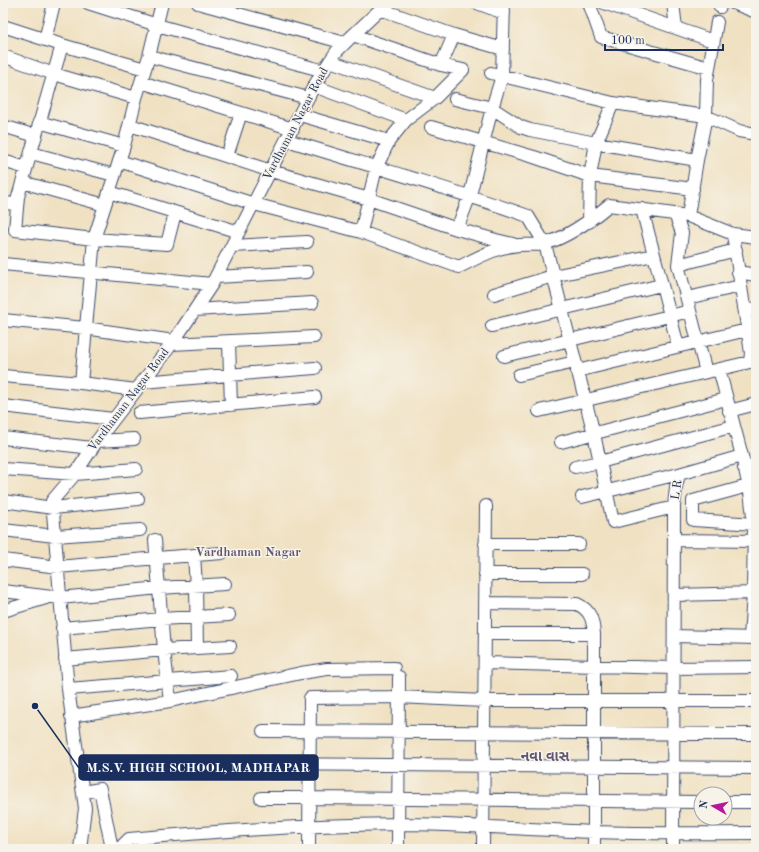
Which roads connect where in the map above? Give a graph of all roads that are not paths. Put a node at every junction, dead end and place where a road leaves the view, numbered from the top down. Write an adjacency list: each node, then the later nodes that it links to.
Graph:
1 (54, 3): 19 (street)
2 (88, 3): 14 (street)
3 (162, 3): 14 (street)
4 (198, 3): 18 (street)
5 (477, 3): 11 (street)
6 (589, 3): 27 (street)
7 (604, 3): 16 (street)
8 (673, 3): 16 (street)
9 (733, 3): 12 (street)
10 (383, 6): 17 (street); 18 (street, Vardhaman Nagar Road)
11 (504, 8): 22 (street)
12 (756, 12)
13 (716, 22): 20 (street)
14 (157, 25): 24 (street); 26 (street)
15 (3, 26): 19 (street)
16 (676, 28): 20 (street)
17 (454, 35): 22 (street); 25 (street)
18 (349, 39): 25 (street); 26 (street, Vardhaman Nagar Road)
19 (45, 40): 21 (street)
20 (713, 41): 27 (street)
21 (62, 45): 28 (street); 30 (street)
22 (503, 49): 31 (street)
23 (3, 56): 30 (street)
24 (149, 56): 28 (street); 35 (street)
25 (441, 65): 36 (street)
26 (327, 66): 33 (street, Vardhaman Nagar Road); 36 (street)
27 (709, 68): 42 (street)
28 (145, 69): 32 (street)
29 (491, 73): 31 (street)
30 (54, 74): 34 (street); 44 (street)
31 (502, 76): 38 (street); 39 (street)
32 (141, 82): 34 (street); 40 (street)
33 (314, 86): 35 (street, Vardhaman Nagar Road); 43 (street)
34 (136, 98): 45 (street)
35 (308, 98): 41 (street, Vardhaman Nagar Road)
36 (435, 98): 43 (street)
37 (455, 99): 39 (street)
38 (613, 103): 42 (street); 53 (street)
39 (492, 108): 52 (street); 53 (street)
40 (241, 113): 48 (street); 56 (street)
41 (300, 115): 48 (street, Vardhaman Nagar Road); 51 (street)
42 (706, 116): 49 (street); 57 (street)
43 (406, 120): 51 (street)
44 (40, 122): 50 (street); 54 (street)
45 (130, 125): 54 (street); 56 (street)
46 (3, 126): 50 (street)
47 (431, 126): 52 (street)
48 (290, 134): 61 (street); 62 (street, Vardhaman Nagar Road)
49 (756, 134)
50 (36, 136): 55 (street)
51 (389, 141): 61 (street)
52 (484, 142): 64 (street); 68 (street)
53 (596, 143): 57 (street); 64 (street)
54 (124, 146): 59 (street)
55 (31, 153): 60 (street); 63 (street)
56 (227, 156): 62 (street)
57 (697, 160): 66 (street)
58 (3, 161): 60 (street)
59 (119, 161): 63 (street); 73 (street)
60 (26, 168): 65 (street)
61 (376, 168): 68 (street); 69 (street)
62 (271, 171): 69 (street); 73 (street, Vardhaman Nagar Road)
63 (114, 175): 67 (street)
64 (590, 176): 66 (street); 78 (street)
65 (22, 182): 71 (street); 72 (street)
66 (693, 189): 77 (street)
67 (109, 192): 72 (street); 75 (street)
68 (470, 195): 79 (street); 86 (street)
69 (369, 199): 79 (street); 81 (street)
70 (3, 203): 71 (street)
71 (17, 204): 84 (street)
72 (105, 204): 84 (street)
73 (254, 204): 80 (street, Vardhaman Nagar Road); 81 (street)
74 (642, 209): 76 (street); 78 (street); 90 (street)
75 (175, 213): 80 (street); 84 (street)
76 (675, 214): 77 (street); 92 (street)
77 (688, 216): 82 (street)
78 (589, 222): 86 (street)
79 (457, 229): 87 (street)
80 (239, 232): 88 (street, Vardhaman Nagar Road)
81 (361, 232): 87 (street)
82 (733, 234): 83 (street); 89 (street)
83 (756, 237)
84 (94, 239): 93 (street)
85 (307, 242): 88 (street)
86 (544, 244): 87 (street); 97 (street)
87 (518, 245)
88 (232, 246): 98 (street, Vardhaman Nagar Road)
89 (736, 250): 92 (street); 95 (street)
90 (654, 255): 97 (street); 99 (street)
91 (3, 264): 93 (street)
92 (678, 265): 102 (street)
93 (91, 272): 98 (street); 112 (street)
94 (307, 272): 98 (street)
95 (738, 272): 96 (street); 100 (street)
96 (756, 275)
97 (553, 276): 101 (street); 107 (street)
98 (214, 281): 106 (street, Vardhaman Nagar Road)
99 (662, 285): 107 (street); 109 (street)
100 (741, 286): 102 (street); 104 (street)
101 (494, 294)
102 (687, 298): 108 (street)
103 (312, 303): 106 (street)
104 (744, 308): 105 (street); 113 (street)
105 (756, 309)
106 (195, 310): 117 (street, Vardhaman Nagar Road)
107 (561, 310): 111 (street); 115 (street)
108 (690, 311): 109 (street); 116 (street)
109 (670, 316): 115 (street); 119 (street)
110 (3, 320): 112 (street)
111 (492, 326)
112 (85, 328): 117 (street); 129 (street)
113 (747, 330): 116 (street); 120 (street)
114 (314, 337): 118 (street)
115 (569, 340): 121 (street); 122 (street)
116 (698, 341): 119 (street); 125 (street)
117 (173, 342): 118 (street); 130 (street, Vardhaman Nagar Road)
118 (229, 342): 126 (street)
119 (678, 346): 122 (street)
120 (753, 353): 124 (street)
121 (504, 356)
122 (576, 366): 127 (street); 133 (street)
123 (315, 368): 126 (street)
124 (719, 369): 125 (street); 132 (street)
125 (706, 372): 133 (street)
126 (230, 375): 130 (street); 135 (street)
127 (519, 375)
128 (3, 376): 129 (street)
129 (81, 383): 130 (street)
130 (139, 386): 140 (street, Vardhaman Nagar Road)
131 (315, 397): 135 (street)
132 (726, 399): 138 (street); 142 (street)
133 (584, 400): 137 (street); 142 (street)
134 (756, 404): 138 (street)
135 (231, 405): 139 (street)
136 (3, 406): 140 (street)
137 (539, 411)
138 (730, 411): 141 (street)
139 (139, 413)
140 (113, 419): 146 (street, Vardhaman Nagar Road)
141 (734, 426): 147 (street); 148 (street)
142 (594, 434): 145 (street); 147 (street)
143 (3, 438): 146 (street)
144 (134, 439): 146 (street)
145 (561, 442)
146 (94, 444): 152 (street, Vardhaman Nagar Road)
147 (600, 462): 149 (street); 155 (street)
148 (747, 463): 153 (street); 154 (street)
149 (575, 466)
150 (3, 469): 152 (street)
151 (136, 469): 152 (street)
152 (75, 474): 162 (street, Vardhaman Nagar Road)
153 (679, 474): 155 (street); 161 (street, L R)
154 (748, 486): 157 (street); 163 (street)
155 (607, 491): 156 (street); 161 (street)
156 (582, 497)
157 (753, 498): 163 (street)
158 (138, 499): 162 (street)
159 (3, 501): 162 (street)
160 (486, 506): 170 (street)
161 (674, 507): 168 (street, L R)
162 (53, 508): 166 (street, Vardhaman Nagar Road)
163 (755, 524): 169 (street)
164 (3, 530): 166 (street)
165 (140, 530): 166 (street)
166 (55, 536): 176 (street, Vardhaman Nagar Road)
167 (155, 540): 174 (street)
168 (674, 540): 169 (street); 184 (street, L R)
169 (755, 541): 183 (street)
170 (485, 544): 171 (street); 177 (street)
171 (579, 544)
172 (222, 553): 173 (street)
173 (194, 555): 174 (street); 180 (street)
174 (157, 558): 176 (street); 181 (street)
175 (3, 560): 176 (street)
176 (58, 567): 185 (street, Vardhaman Nagar Road)
177 (485, 574): 178 (street); 186 (street)
178 (582, 574)
179 (225, 584): 180 (street)
180 (196, 586): 181 (street); 189 (street)
181 (159, 588): 185 (street); 190 (street)
182 (3, 591): 185 (street)
183 (755, 593): 184 (street); 195 (street)
184 (674, 595): 194 (street, L R)
185 (56, 598): 187 (street); 191 (street, Vardhaman Nagar Road)
186 (485, 603): 192 (street); 193 (street)
187 (3, 610)
188 (229, 615): 189 (street)
189 (197, 617): 190 (street); 197 (street)
190 (161, 619): 191 (street); 198 (street)
191 (62, 628): 199 (street, Vardhaman Nagar Road)
192 (485, 634): 193 (street); 200 (street)
193 (594, 634): 201 (street)
194 (674, 636): 195 (street); 203 (street, L R)
195 (753, 638)
196 (230, 646): 197 (street)
197 (197, 648): 198 (street)
198 (164, 650): 199 (street); 205 (street)
199 (65, 659): 206 (street, Vardhaman Nagar Road)
200 (484, 663): 201 (street); 208 (street)
201 (594, 666): 203 (street); 211 (street)
202 (756, 667): 203 (street)
203 (674, 668): 212 (street, L R)
204 (231, 676): 205 (street)
205 (167, 680): 206 (street); 209 (street)
206 (68, 689): 213 (street, Vardhaman Nagar Road)
207 (398, 697): 208 (street); 209 (street); 215 (street); 217 (street)
208 (484, 700): 211 (street); 216 (street)
209 (170, 701): 213 (street)
210 (756, 701): 212 (street)
211 (594, 702): 212 (street); 218 (street)
212 (673, 702): 219 (street, L R)
213 (71, 716): 228 (street, Vardhaman Nagar Road)
214 (263, 731): 215 (street)
215 (310, 731): 217 (street); 222 (street)
216 (484, 732): 217 (street); 218 (street); 224 (street)
217 (398, 733): 223 (street)
218 (594, 734): 219 (street); 225 (street)
219 (673, 734): 220 (street); 227 (street, L R)
220 (756, 734)
221 (262, 764): 222 (street)
222 (309, 764): 223 (street); 230 (street)
223 (398, 765): 224 (street); 231 (street)
224 (484, 766): 225 (street); 232 (street)
225 (594, 768): 227 (street); 233 (street)
226 (756, 768): 227 (street)
227 (673, 769): 234 (street, L R)
228 (83, 792): 245 (street, Vardhaman Nagar Road); 246 (street)
229 (261, 798): 230 (street)
230 (309, 798): 231 (street); 239 (street)
231 (398, 799): 232 (street); 238 (street)
232 (484, 800): 233 (street); 240 (street)
233 (594, 802): 234 (street); 241 (street)
234 (673, 802): 235 (street); 242 (street, L R)
235 (693, 802)
236 (733, 802): 237 (street)
237 (756, 802)
238 (398, 824): 239 (street); 240 (street); 249 (street)
239 (309, 826): 244 (street); 248 (street)
240 (484, 826): 241 (street); 250 (street)
241 (594, 832): 242 (street); 251 (street)
242 (673, 833): 243 (street); 252 (street, L R)
243 (756, 833)
244 (153, 843): 247 (street)
245 (80, 849)
246 (112, 849)
247 (119, 849)
248 (309, 849)
249 (398, 849)
250 (483, 849)
251 (594, 849)
252 (673, 849)

